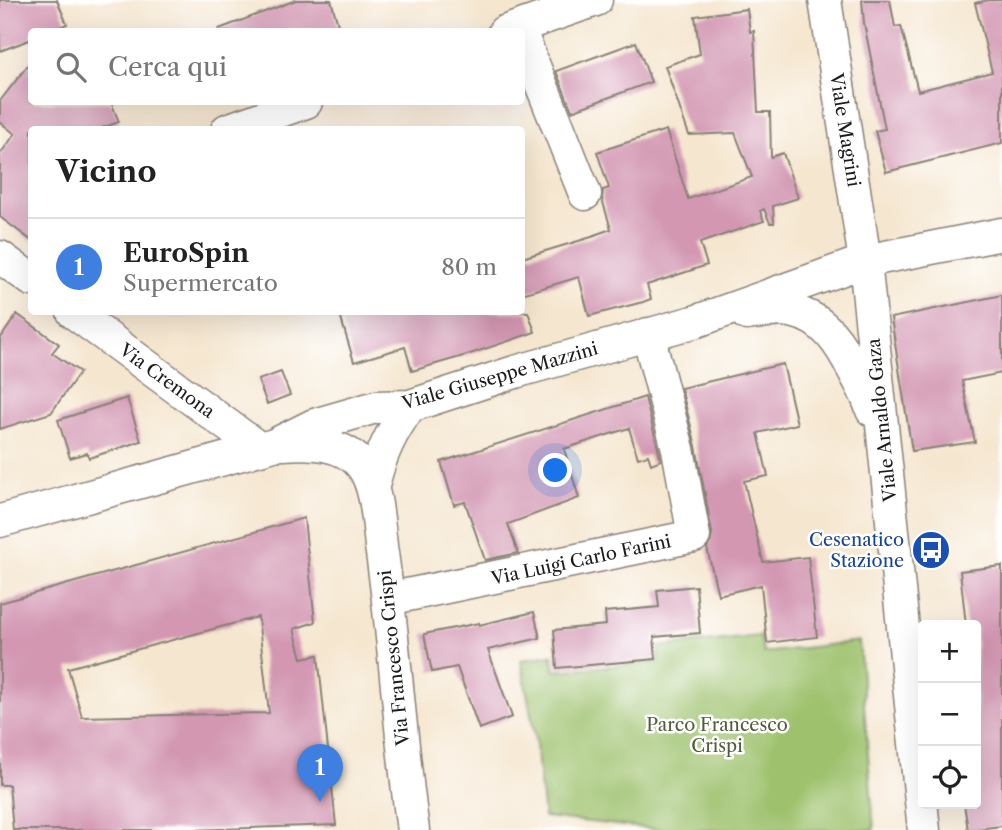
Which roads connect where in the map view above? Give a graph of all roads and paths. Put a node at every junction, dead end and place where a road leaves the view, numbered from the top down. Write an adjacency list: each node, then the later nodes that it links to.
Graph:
1 (596, 0): 3 (street)
2 (824, 0): 11 (street, Viale Magrini)
3 (524, 28)
4 (525, 52): 8 (street)
5 (301, 105): 6 (street)
6 (274, 122): 7 (street)
7 (250, 126)
8 (585, 194)
9 (1002, 234): 11 (street, Viale Giuseppe Mazzini)
10 (0, 257): 12 (street)
11 (866, 261): 14 (street, Viale Giuseppe Mazzini); 18 (street, Viale Arnaldo Gaza)
12 (28, 277)
13 (78, 315): 17 (street, Via Cremona)
14 (697, 321): 15 (street, Viale Giuseppe Mazzini); 18 (street)
15 (649, 334): 16 (street, Viale Giuseppe Mazzini); 21 (street, Via Luigi Carlo Farini)
16 (410, 405): 17 (street, Viale Giuseppe Mazzini); 19 (street, Via Francesco Crispi)
17 (267, 447): 19 (street, Via Francesco Crispi); 20 (street, Viale Giuseppe Mazzini)
18 (885, 455): 23 (street, Viale Arnaldo Gaza)
19 (373, 486): 21 (street, Via Francesco Crispi)
20 (0, 521)
21 (388, 599): 22 (street, Via Francesco Crispi)
22 (413, 830)
23 (924, 830)

